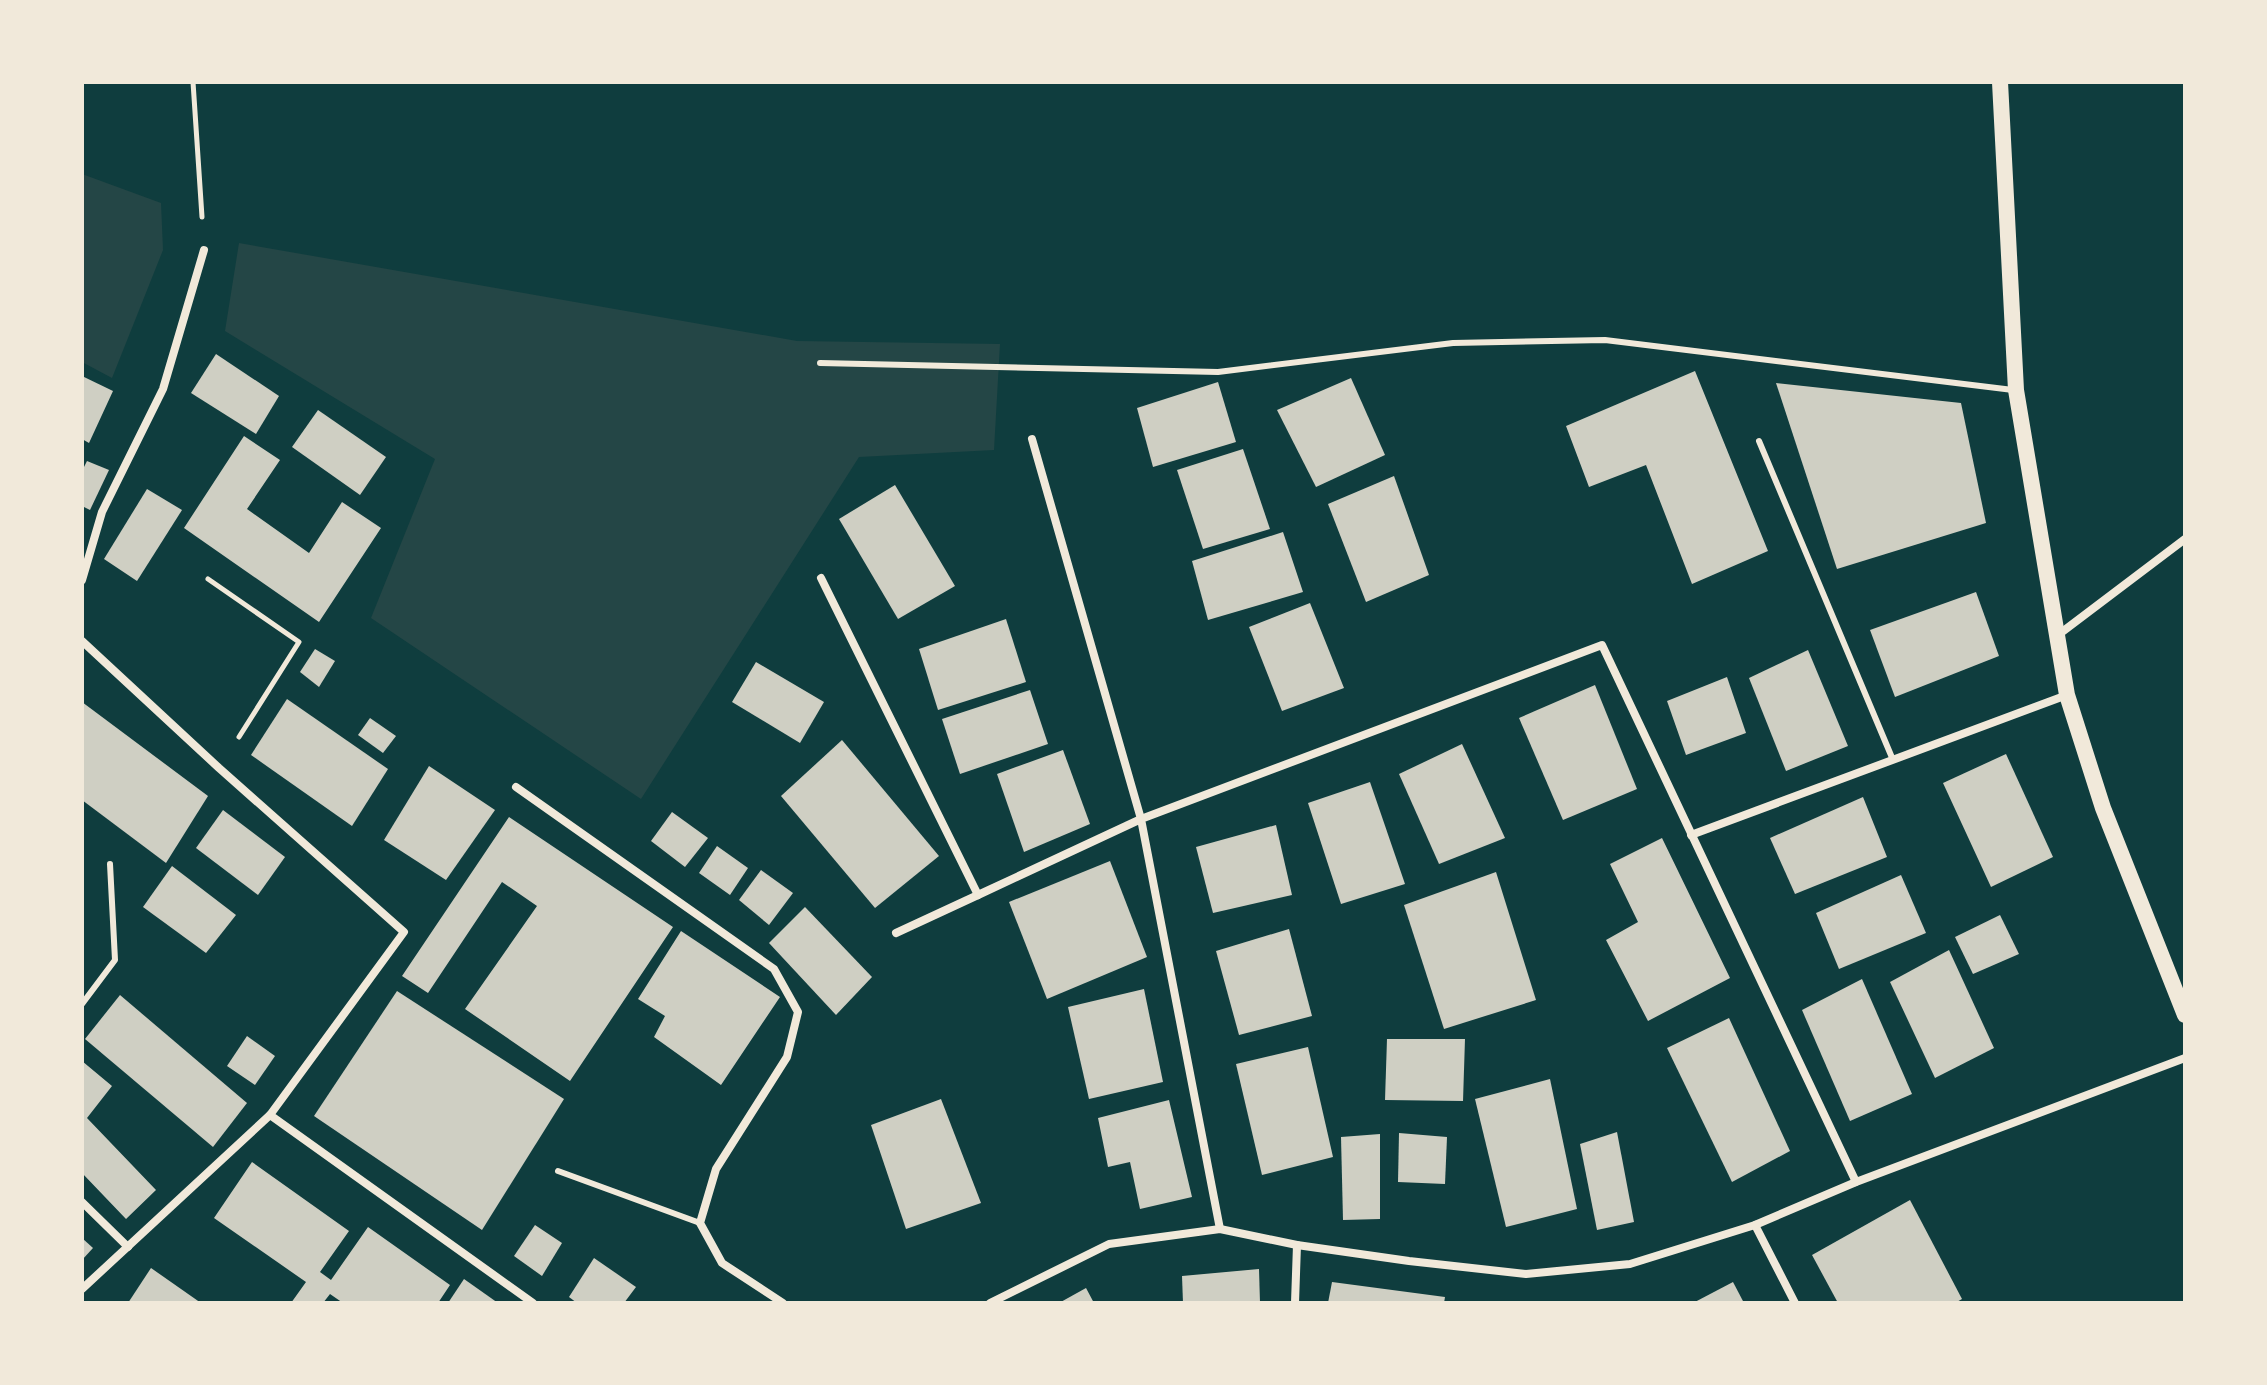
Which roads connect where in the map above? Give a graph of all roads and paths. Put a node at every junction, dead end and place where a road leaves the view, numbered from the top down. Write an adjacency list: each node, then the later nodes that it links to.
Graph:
1 (193, 82): 3 (path)
2 (2000, 82): 5 (main road)
3 (204, 250): 11 (street)
4 (820, 363): 5 (lane)
5 (2016, 390): 12 (main road)
6 (1032, 439): 18 (street)
7 (1759, 441): 15 (lane)
8 (2185, 539): 12 (street)
9 (821, 578): 21 (street)
10 (208, 579): 16 (path)
11 (82, 580)
12 (2055, 637): 14 (main road)
13 (82, 641): 16 (street)
14 (2067, 695): 15 (street); 24 (main road)
15 (1893, 760): 19 (street)
16 (219, 768): 26 (street)
17 (516, 787): 30 (street)
18 (1141, 819): 19 (street); 21 (street); 32 (street)
19 (1691, 835): 28 (street)
20 (110, 864): 23 (lane)
21 (978, 895): 22 (street)
22 (896, 933)
23 (82, 1004)
24 (2185, 1015)
25 (2185, 1058): 28 (street)
26 (270, 1115): 34 (street); 36 (street)
27 (558, 1171): 30 (lane)
28 (1856, 1182): 31 (street)
29 (82, 1202): 34 (street)
30 (700, 1223): 37 (street)
31 (1755, 1225): 33 (street); 40 (street)
32 (1220, 1229): 33 (street); 38 (street)
33 (1297, 1245): 39 (street)
34 (128, 1247): 35 (street)
35 (82, 1289)
36 (533, 1303)
37 (783, 1303)
38 (990, 1303)
39 (1295, 1303)
40 (1795, 1303)

